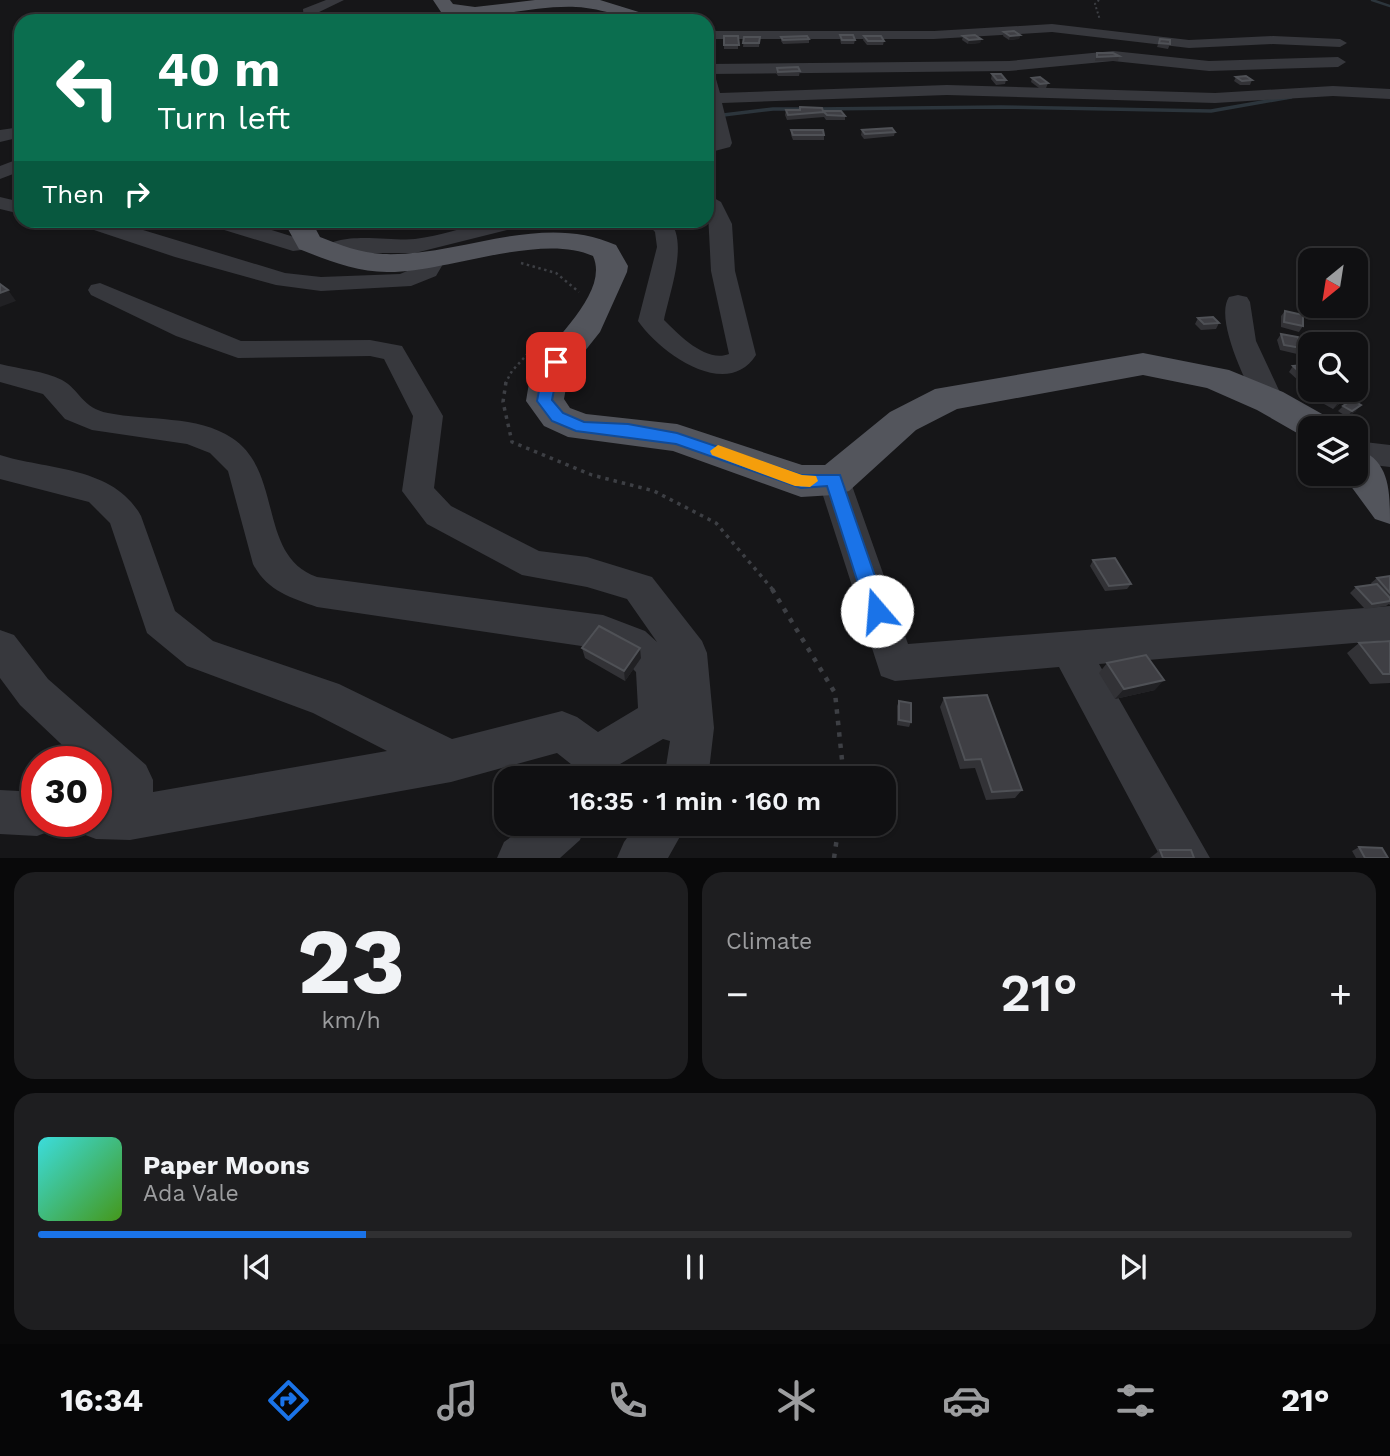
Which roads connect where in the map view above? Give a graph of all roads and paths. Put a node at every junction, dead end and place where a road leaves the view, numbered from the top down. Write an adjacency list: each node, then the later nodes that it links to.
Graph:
1 (337, 0): 4 (street)
2 (441, 0): 5 (main road)
3 (1099, 0): 6 (path)
4 (309, 14)
5 (629, 14)
6 (1098, 32): 7 (street); 8 (street)
7 (714, 36)
8 (1340, 43)
9 (1338, 62): 10 (street)
10 (714, 69)
11 (1390, 94): 12 (street)
12 (714, 99)
13 (714, 112): 14 (street)
14 (714, 146)
15 (714, 206): 19 (street)
16 (112, 228): 22 (street)
17 (242, 228): 20 (street)
18 (487, 228): 20 (street)
19 (664, 228)
20 (312, 238): 22 (main road)
21 (479, 250): 22 (main road); 24 (path); 34 (main road)
22 (434, 259)
23 (100, 290): 39 (street)
24 (572, 302)
25 (1238, 302): 28 (street)
26 (536, 346): 44 (path)
27 (0, 373): 39 (street)
28 (1270, 401): 29 (main road); 34 (main road)
29 (1298, 418)
30 (1368, 454): 31 (street)
31 (1390, 457)
32 (0, 467): 40 (street)
33 (1368, 479): 35 (main road)
34 (834, 480): 38 (street)
35 (1390, 507)
36 (1390, 623): 38 (street)
37 (0, 647): 47 (street)
38 (1069, 648): 54 (street)
39 (676, 723): 42 (street); 43 (street)
40 (451, 761): 41 (street); 47 (street)
41 (593, 766)
42 (599, 766)
43 (684, 766)
44 (843, 766)
45 (0, 812): 46 (street)
46 (21, 813)
47 (113, 817)
48 (550, 836): 51 (street)
49 (656, 836): 52 (street)
50 (837, 836): 53 (path)
51 (520, 858)
52 (640, 858)
53 (834, 858)
54 (1186, 858)

